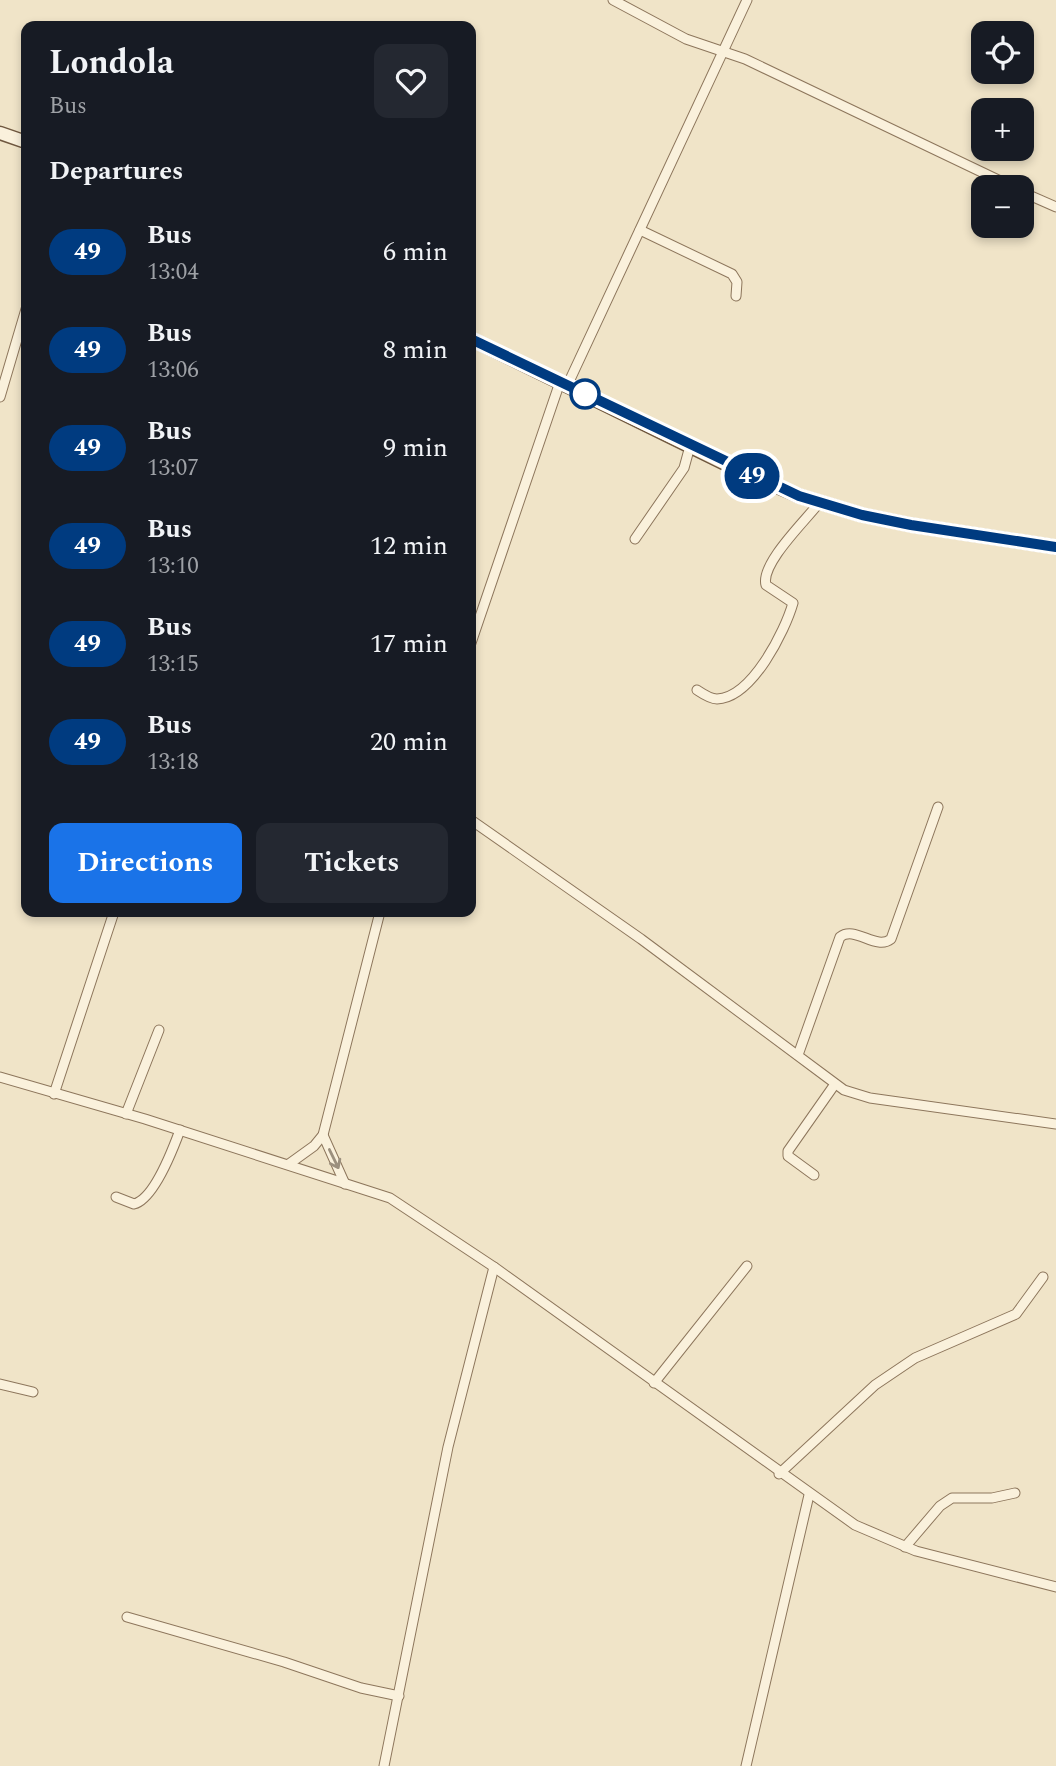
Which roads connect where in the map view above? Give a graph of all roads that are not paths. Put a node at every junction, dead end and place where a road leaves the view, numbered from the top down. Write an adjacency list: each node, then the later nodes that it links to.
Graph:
1 (613, 0): 3 (street)
2 (747, 0): 3 (street)
3 (724, 51): 6 (street); 9 (street)
4 (0, 133): 5 (main road)
5 (21, 140)
6 (988, 175)
7 (1034, 197): 8 (street)
8 (1056, 207)
9 (640, 230): 10 (street); 13 (street)
10 (736, 296)
11 (21, 326): 14 (street)
12 (476, 341): 13 (main road)
13 (564, 384): 15 (main road); 19 (street)
14 (0, 397)
15 (690, 446): 16 (main road); 17 (street)
16 (819, 503): 18 (main road); 20 (street)
17 (635, 539)
18 (1056, 547)
19 (476, 629)
20 (697, 690)
21 (938, 807): 26 (street)
22 (476, 824): 26 (street)
23 (112, 917): 29 (street)
24 (379, 917): 33 (street)
25 (159, 1030): 30 (street)
26 (797, 1055): 28 (street)
27 (0, 1077): 29 (street)
28 (835, 1084): 31 (street); 35 (street)
29 (54, 1094): 30 (street)
30 (126, 1114): 32 (street)
31 (1056, 1124)
32 (180, 1130): 34 (street); 37 (street)
33 (323, 1135): 34 (street); 36 (street, one-way to 36)
34 (289, 1164): 36 (street)
35 (814, 1175)
36 (345, 1184): 39 (street)
37 (116, 1197)
38 (747, 1266): 41 (street)
39 (494, 1267): 41 (street); 50 (street)
40 (1043, 1277): 44 (street)
41 (654, 1383): 44 (street)
42 (0, 1384): 43 (street)
43 (33, 1392)
44 (779, 1474): 46 (street)
45 (1015, 1493): 47 (street)
46 (809, 1495): 47 (street); 52 (street)
47 (905, 1547): 48 (street)
48 (1056, 1587)
49 (127, 1617): 50 (street)
50 (399, 1696): 51 (street)
51 (384, 1766)
52 (746, 1766)

